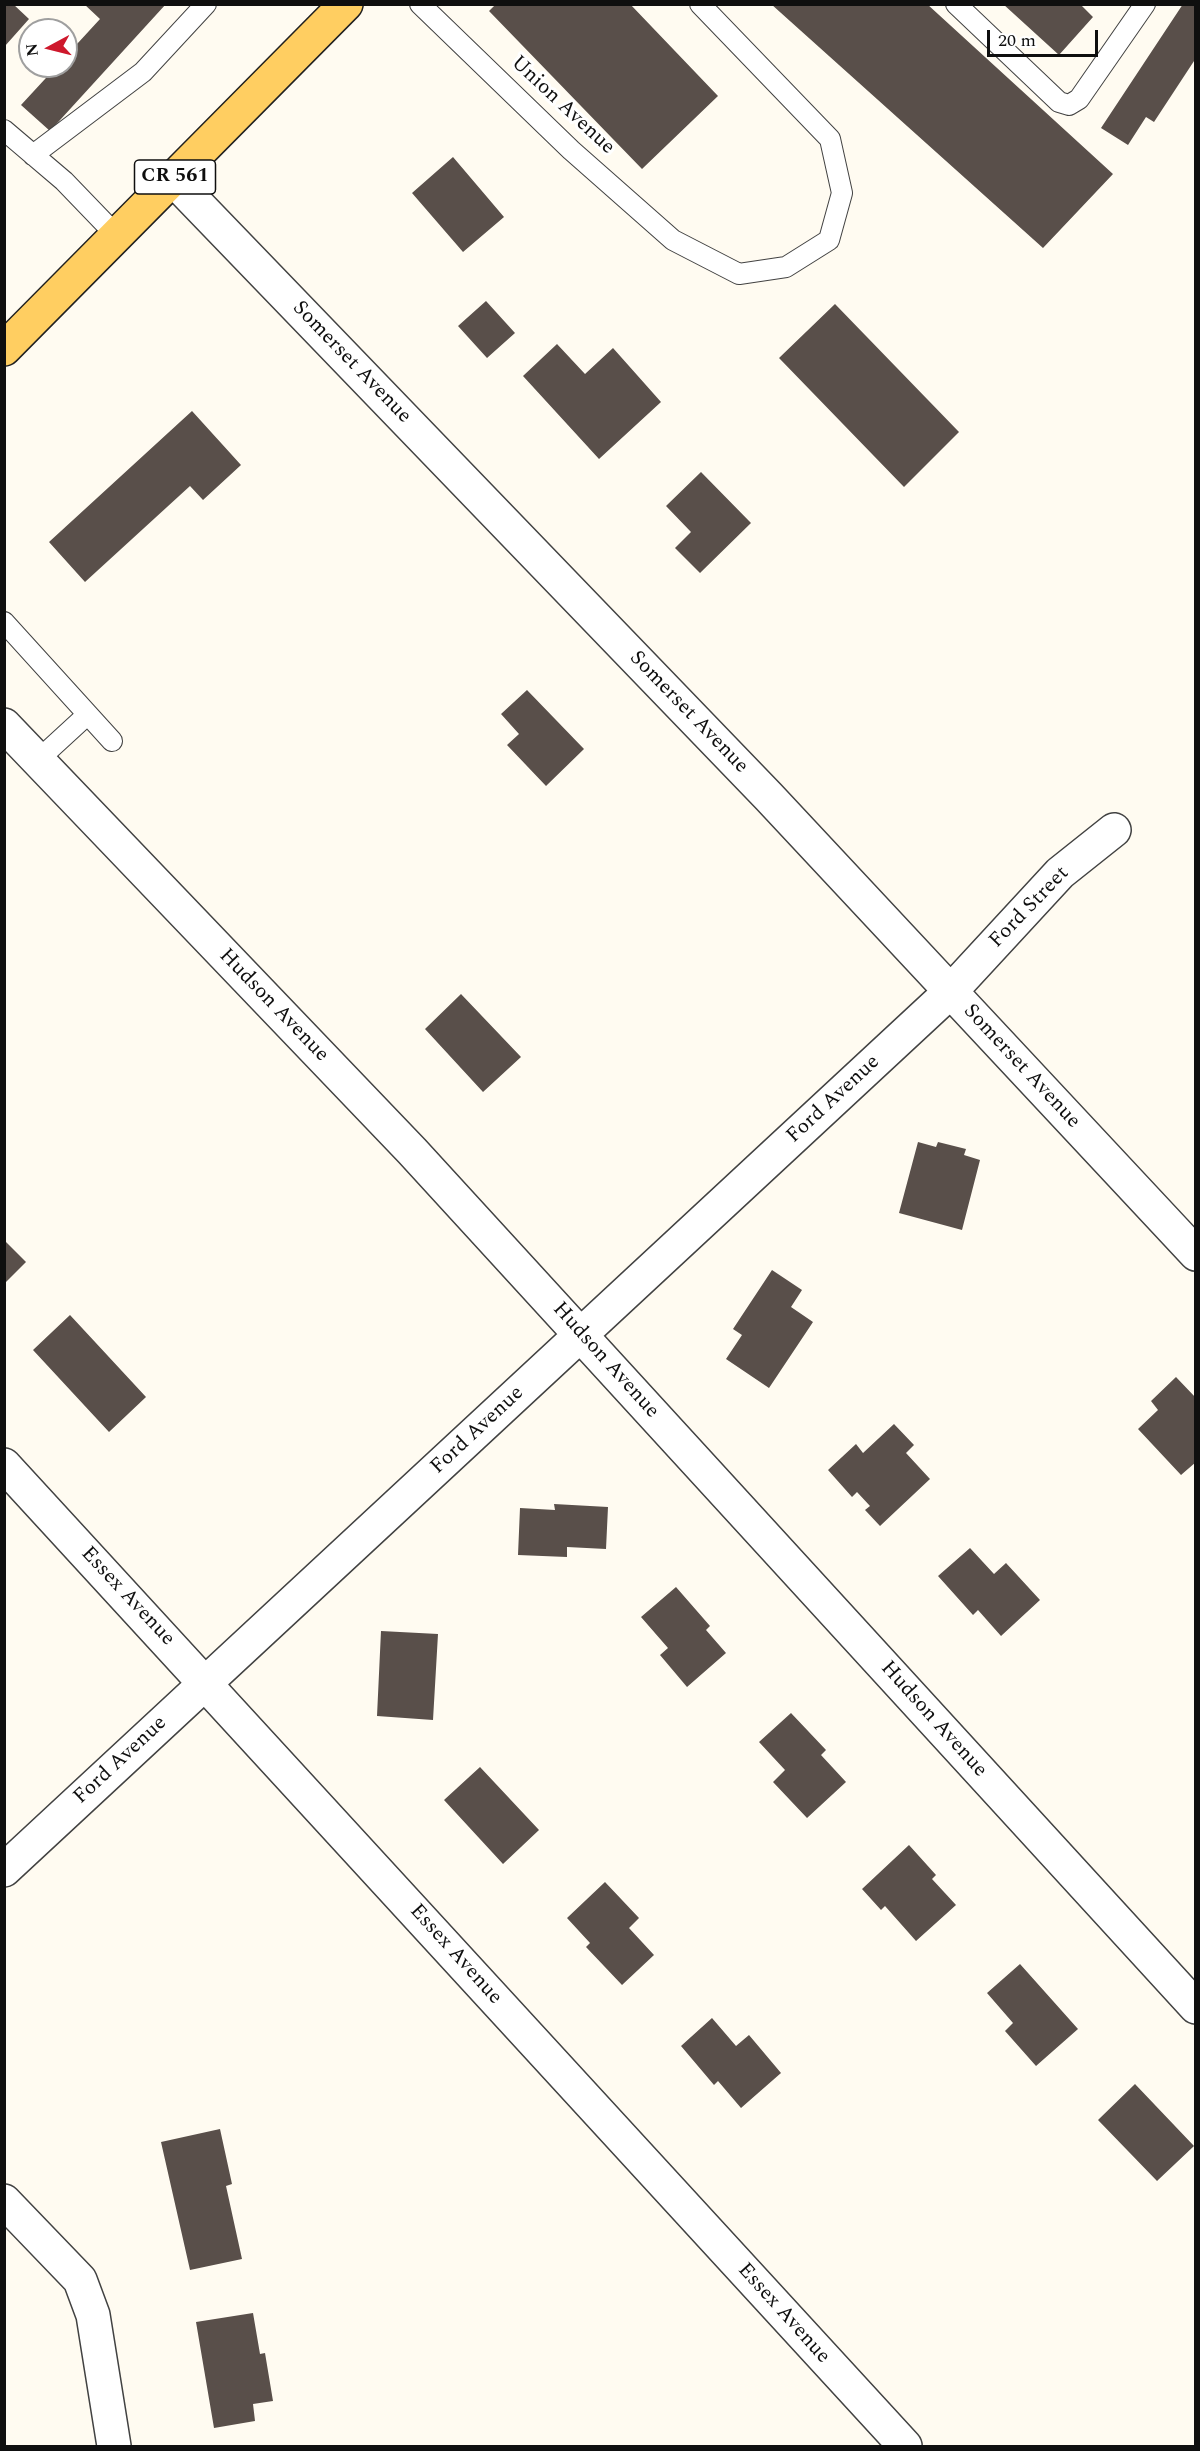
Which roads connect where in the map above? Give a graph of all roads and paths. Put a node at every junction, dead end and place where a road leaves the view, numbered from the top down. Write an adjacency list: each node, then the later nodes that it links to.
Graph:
1 (206, 4): 8 (lane)
2 (346, 4): 9 (main road, CR 561)
3 (420, 4): 4 (lane, Union Avenue)
4 (700, 4)
5 (956, 4): 6 (lane)
6 (1145, 4)
7 (4, 130): 8 (lane)
8 (40, 161): 10 (lane)
9 (173, 179): 10 (main road, CR 561); 18 (street, Somerset Avenue)
10 (117, 236): 11 (main road, CR 561)
11 (4, 349)
12 (5, 625): 13 (lane)
13 (87, 715): 15 (lane); 16 (lane)
14 (4, 725): 16 (street, Hudson Avenue)
15 (112, 741)
16 (38, 760): 20 (street, Hudson Avenue)
17 (1114, 830): 18 (street, Ford Street)
18 (951, 991): 19 (street, Somerset Avenue); 20 (street, Ford Avenue)
19 (1196, 1254)
20 (581, 1335): 22 (street, Ford Avenue); 24 (street, Hudson Avenue)
21 (4, 1465): 22 (street, Essex Avenue)
22 (206, 1683): 23 (street, Ford Avenue); 27 (street, Essex Avenue)
23 (4, 1870)
24 (1196, 2007)
25 (4, 2201): 26 (street)
26 (114, 2446)
27 (904, 2446)

